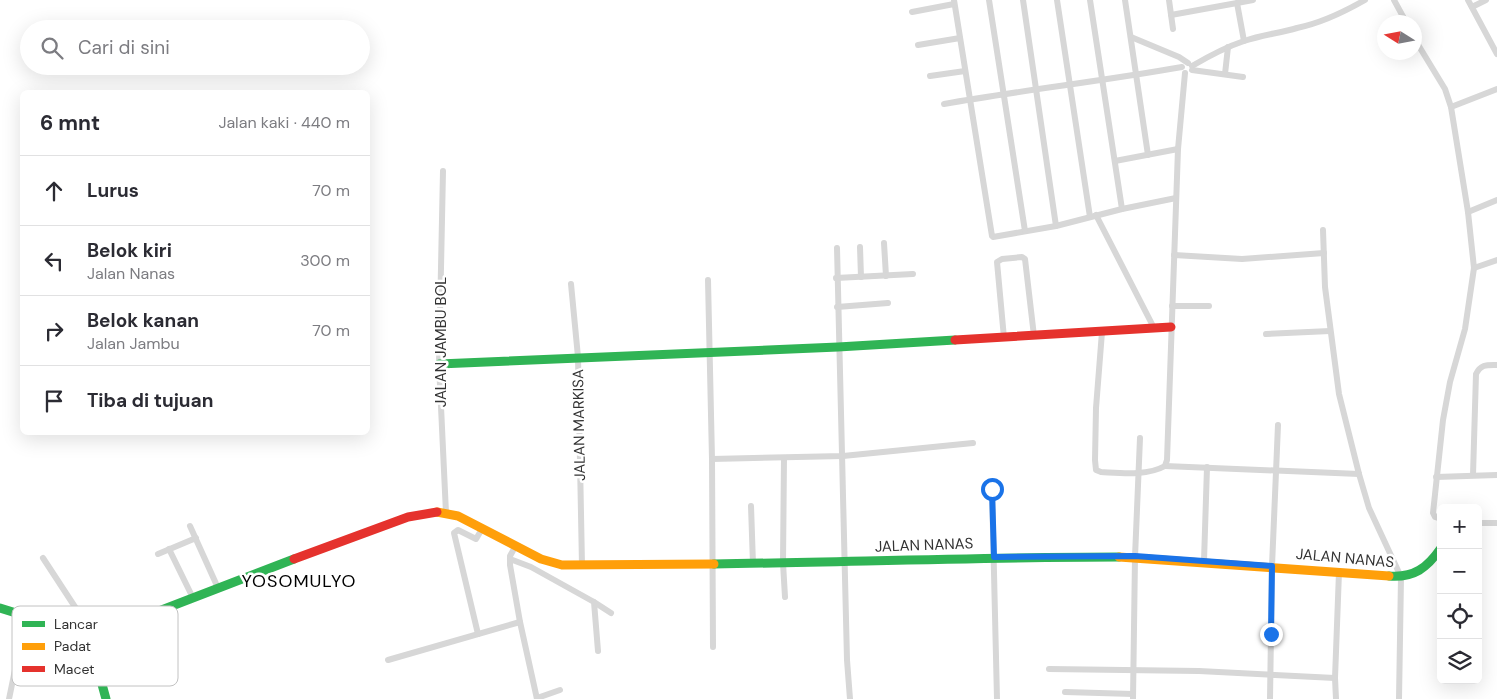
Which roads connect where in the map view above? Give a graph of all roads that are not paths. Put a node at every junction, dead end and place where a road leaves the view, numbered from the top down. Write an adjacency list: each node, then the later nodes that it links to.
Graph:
1 (989, 0): 36 (street)
2 (1024, 0): 35 (street)
3 (1057, 0): 33 (street)
4 (1090, 0): 32 (street)
5 (1125, 0): 19 (street)
6 (1169, 0): 16 (street)
7 (1254, 0): 13 (street)
8 (1365, 0): 21 (street)
9 (1394, 0): 17 (street)
10 (1468, 0): 14 (street)
11 (1486, 0): 14 (street)
12 (954, 2): 15 (street); 20 (street)
13 (1237, 3): 16 (street); 21 (street)
14 (1472, 8): 25 (street)
15 (912, 12)
16 (1171, 15): 18 (street)
17 (1402, 15)
18 (1173, 29)
19 (1131, 37): 26 (street); 29 (street)
20 (960, 38): 22 (street); 27 (street)
21 (1244, 41): 23 (street)
22 (918, 45)
23 (1228, 47): 26 (street); 28 (street)
24 (1422, 51): 39 (street)
25 (1497, 54)
26 (1188, 68): 28 (street); 29 (street); 40 (street)
27 (964, 71): 30 (street); 37 (street)
28 (1225, 74): 31 (street)
29 (1137, 75): 32 (street); 41 (street)
30 (930, 76)
31 (1244, 77)
32 (1103, 81): 33 (street); 42 (street)
33 (1070, 84): 35 (street); 48 (street)
34 (1497, 89): 39 (street)
35 (1036, 90): 36 (street); 49 (street)
36 (1003, 95): 37 (street); 51 (street)
37 (969, 100): 38 (street); 51 (street)
38 (944, 104)
39 (1451, 107): 47 (street)
40 (1178, 149): 41 (street); 44 (street)
41 (1148, 155): 42 (street)
42 (1115, 161): 46 (street)
43 (443, 171): 79 (street, JALAN JAMBU BOL)
44 (1176, 198): 46 (street); 56 (street)
45 (1497, 200): 47 (street)
46 (1122, 209): 48 (street)
47 (1468, 212): 58 (street)
48 (1093, 216): 49 (street); 70 (street)
49 (1056, 226): 51 (street)
50 (1323, 230): 55 (street)
51 (1025, 231)
52 (884, 242): 60 (street)
53 (860, 247): 61 (street)
54 (837, 248): 62 (street)
55 (1324, 253): 56 (street); 71 (street)
56 (1174, 255): 66 (street)
57 (1497, 260): 58 (street)
58 (1474, 268): 94 (street)
59 (913, 274): 60 (street)
60 (886, 276): 61 (street)
61 (861, 277): 62 (street)
62 (836, 278): 68 (street)
63 (708, 280): 77 (street)
64 (571, 284): 78 (street, JALAN MARKISA)
65 (888, 303): 68 (street)
66 (1172, 306): 67 (street); 69 (street)
67 (1209, 306)
68 (837, 307): 76 (street)
69 (1171, 327): 70 (street); 87 (street)
70 (1154, 328): 72 (street)
71 (1330, 331): 73 (street); 91 (street)
72 (1102, 332): 74 (street); 90 (street)
73 (1266, 334)
74 (1034, 336): 75 (street); 75 (street)
75 (1004, 338): 76 (street)
76 (838, 347): 77 (street); 84 (street)
77 (709, 353): 78 (street); 86 (street)
78 (578, 357): 79 (street); 116 (street, JALAN MARKISA)
79 (439, 364): 97 (street, JALAN JAMBU BOL)
80 (1497, 365): 92 (street)
81 (1278, 425): 89 (street)
82 (1140, 438): 90 (street)
83 (973, 443): 84 (street)
84 (843, 456): 85 (street); 112 (street)
85 (784, 458): 86 (street); 113 (street)
86 (712, 459): 114 (street)
87 (1165, 466): 88 (street); 90 (street)
88 (1207, 467): 89 (street); 111 (street)
89 (1276, 470): 91 (street); 117 (street)
90 (1138, 473): 108 (street)
91 (1359, 474): 119 (street)
92 (1473, 475): 93 (street); 94 (street)
93 (1497, 475)
94 (1436, 477): 98 (street)
95 (992, 489): 109 (street)
96 (752, 506): 115 (street)
97 (446, 513): 102 (street, JALAN NANAS); 120 (street)
98 (1437, 517)
99 (1497, 522): 100 (street)
100 (1482, 523)
101 (190, 526): 103 (street)
102 (482, 529): 106 (street, JALAN NANAS); 130 (street)
103 (196, 538): 104 (street); 120 (street)
104 (169, 549): 107 (street); 122 (street)
105 (1440, 549): 119 (street, JALAN NANAS)
106 (512, 553): 116 (street, JALAN NANAS); 123 (street); 129 (street)
107 (158, 554)
108 (1135, 556): 109 (street, JALAN NANAS); 111 (street, JALAN NANAS); 135 (street)
109 (994, 557): 112 (street, JALAN NANAS); 147 (street)
110 (43, 558): 124 (street)
111 (1204, 561): 117 (street, JALAN NANAS)
112 (845, 562): 113 (street, JALAN NANAS); 146 (street)
113 (783, 563): 115 (street, JALAN NANAS); 121 (street)
114 (713, 564): 115 (street, JALAN NANAS); 116 (street, JALAN NANAS); 131 (street)
115 (753, 564)
116 (582, 566)
117 (1272, 566): 118 (street, JALAN NANAS); 136 (street)
118 (1339, 572): 119 (street, JALAN NANAS); 137 (street)
119 (1401, 577): 150 (street)
120 (218, 588): 122 (street)
121 (785, 597)
122 (193, 598): 125 (street)
123 (594, 602): 128 (street); 132 (street)
124 (74, 606)
125 (172, 606)
126 (0, 608): 127 (street)
127 (12, 612)
128 (611, 613)
129 (520, 622): 130 (street); 143 (street)
130 (478, 634): 133 (street)
131 (713, 647)
132 (598, 651)
133 (388, 660)
134 (1049, 669): 135 (street)
135 (1133, 671): 136 (street); 142 (street)
136 (1271, 674): 137 (street); 148 (street)
137 (1335, 678): 149 (street)
138 (12, 684): 144 (street)
139 (103, 686): 145 (street)
140 (560, 690): 143 (street)
141 (1065, 692): 142 (street)
142 (1133, 697)
143 (537, 698)
144 (9, 699)
145 (106, 699)
146 (850, 699)
147 (997, 699)
148 (1270, 699)
149 (1336, 699)
150 (1398, 699)

